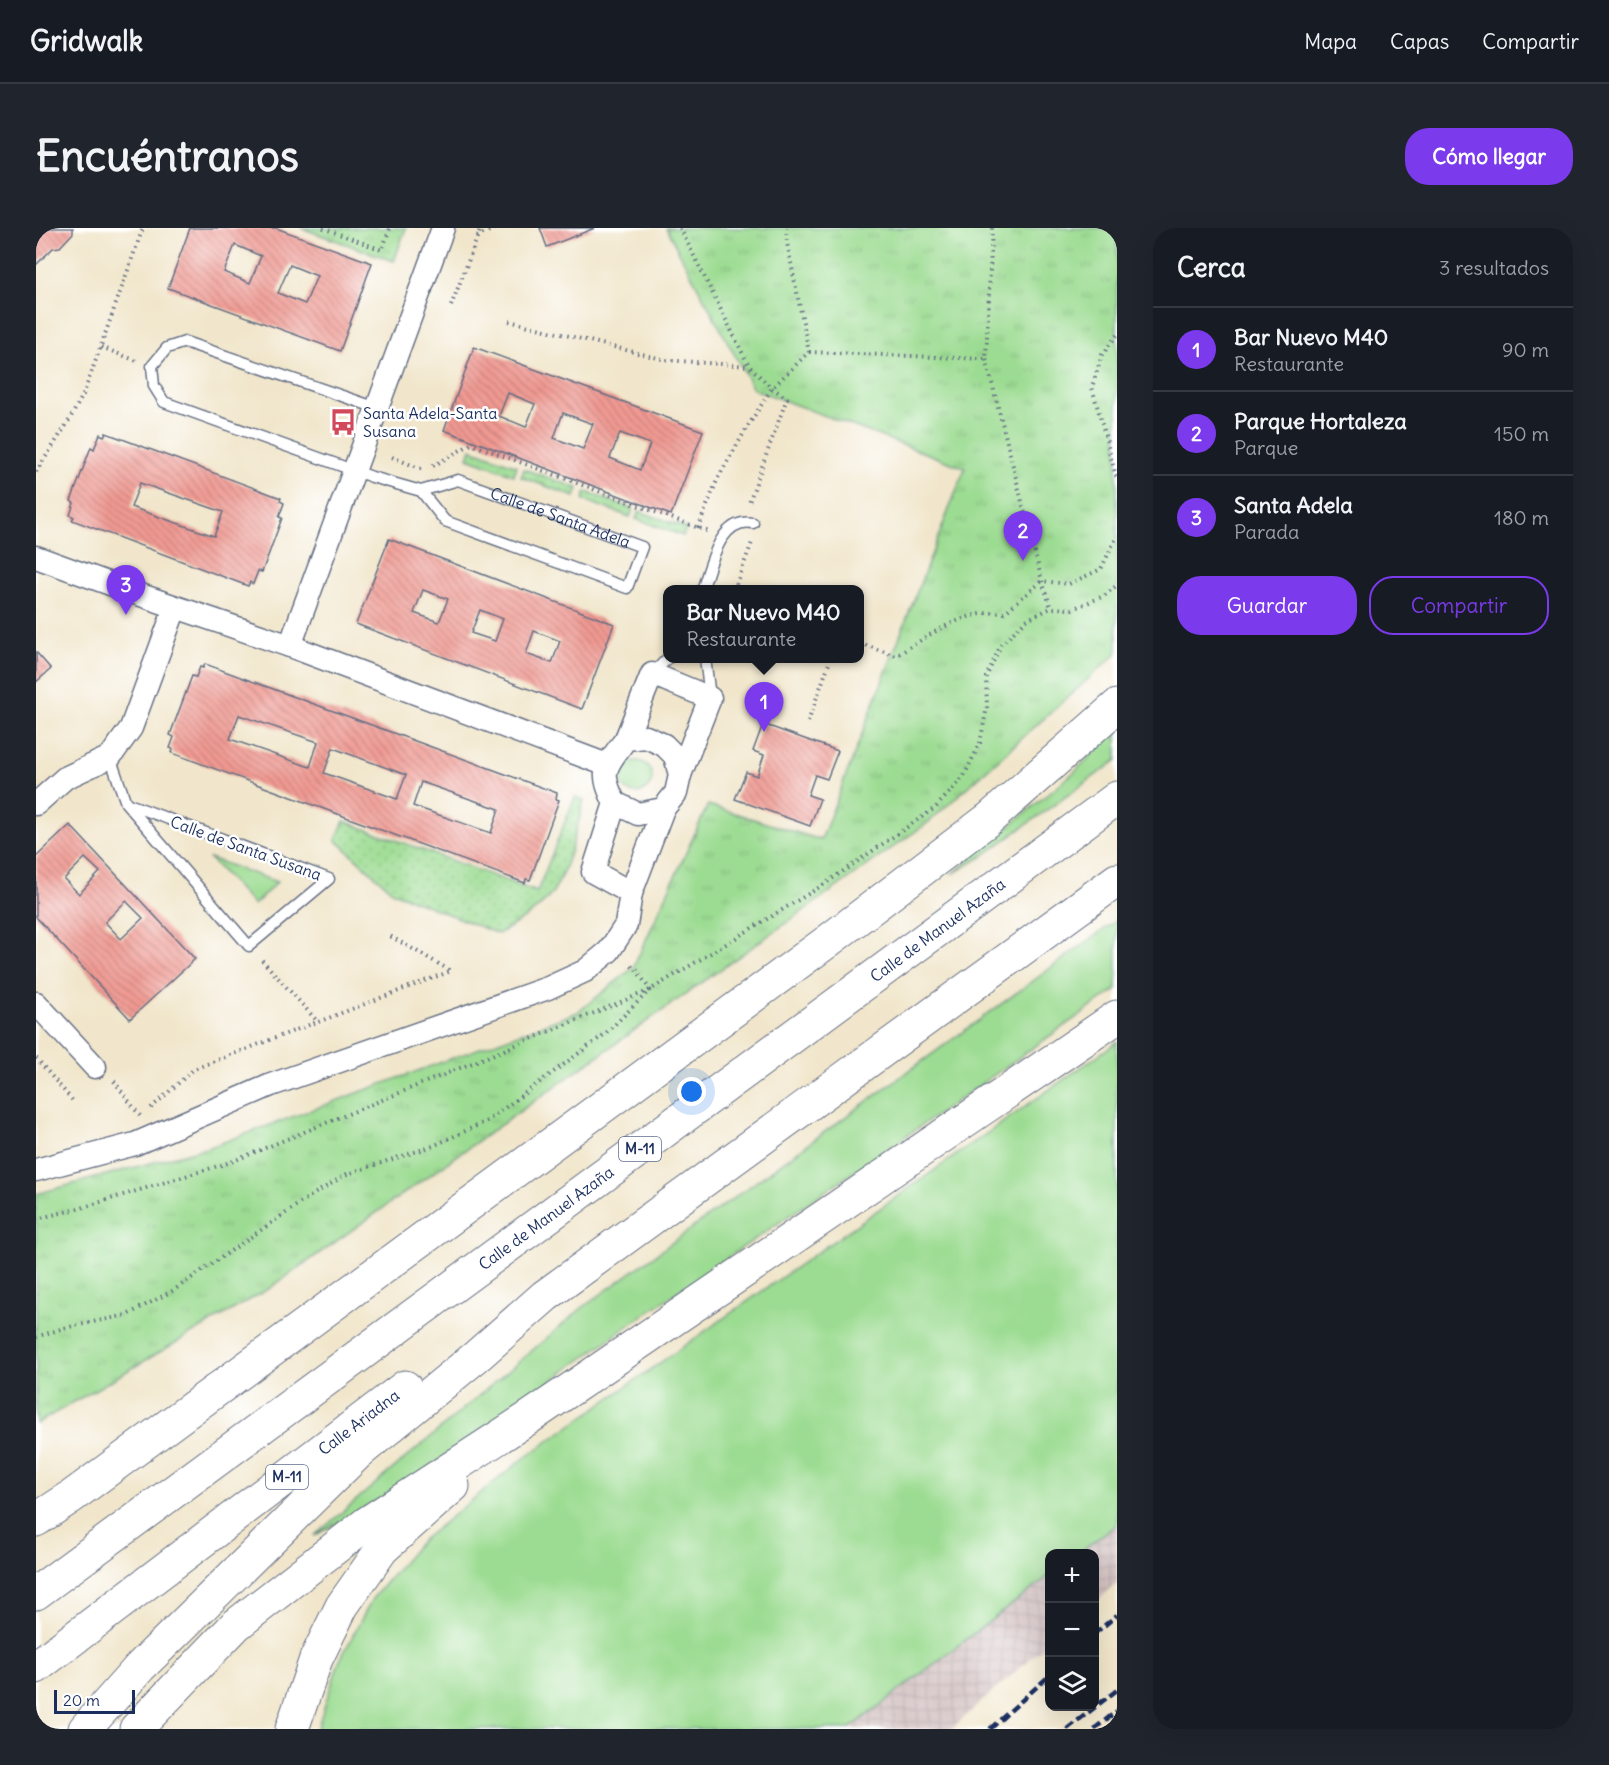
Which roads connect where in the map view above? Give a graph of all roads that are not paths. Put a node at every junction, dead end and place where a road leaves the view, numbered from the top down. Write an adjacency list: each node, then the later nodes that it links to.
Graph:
1 (443, 228): 2 (street)
2 (377, 408): 3 (street); 3 (lane)
3 (354, 472): 4 (lane); 9 (street)
4 (421, 491): 4 (lane, Calle de Santa Adela)
5 (753, 523): 7 (lane)
6 (36, 557): 8 (street)
7 (704, 585)
8 (175, 608): 9 (street); 16 (street)
9 (290, 646): 17 (street)
10 (663, 663): 12 (lane)
11 (706, 663): 13 (lane)
12 (652, 674): 13 (street); 15 (street)
13 (710, 698): 18 (street)
14 (1117, 706): 32 (highway)
15 (626, 739): 17 (street); 18 (street)
16 (110, 757): 20 (lane, Calle de Santa Susana); 22 (street)
17 (607, 765): 21 (street)
18 (680, 775): 23 (street)
19 (1117, 798): 33 (highway, Calle de Manuel Azaña / M-11)
20 (126, 803): 20 (lane, Calle de Santa Susana)
21 (615, 803): 23 (street); 25 (street)
22 (36, 804)
23 (663, 809): 25 (street)
24 (1117, 880): 30 (highway, M-11)
25 (630, 893): 29 (street)
26 (36, 1003): 28 (street)
27 (1117, 1017): 31 (highway)
28 (95, 1067)
29 (36, 1170)
30 (545, 1296): 36 (highway, Calle Ariadna / M-11); 37 (highway)
31 (530, 1417): 38 (highway); 39 (highway)
32 (36, 1520)
33 (120, 1530): 34 (highway); 35 (highway, M-11)
34 (36, 1570)
35 (36, 1593)
36 (36, 1667)
37 (85, 1729)
38 (136, 1729)
39 (292, 1729)

